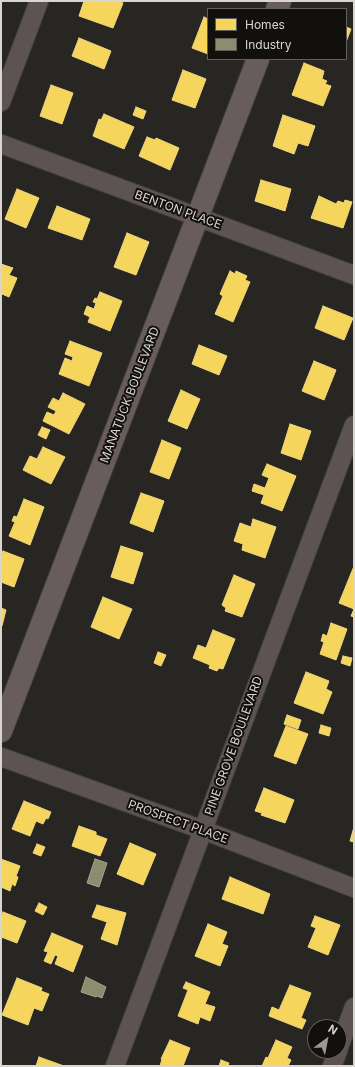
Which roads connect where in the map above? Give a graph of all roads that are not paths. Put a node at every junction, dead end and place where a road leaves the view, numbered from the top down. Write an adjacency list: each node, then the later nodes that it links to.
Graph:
1 (39, 1): 3 (street)
2 (258, 60): 5 (street, MANATUCK BOULEVARD)
3 (1, 102)
4 (1, 144): 5 (street, BENTON PLACE)
5 (198, 217): 6 (street, BENTON PLACE); 8 (street, MANATUCK BOULEVARD)
6 (354, 275)
7 (354, 425): 10 (street, PINE GROVE BOULEVARD)
8 (1, 731)
9 (1, 757): 10 (street, PROSPECT PLACE)
10 (203, 830): 11 (street, PROSPECT PLACE); 14 (street, PINE GROVE BOULEVARD)
11 (354, 888)
12 (354, 1007): 13 (street)
13 (347, 1026)
14 (115, 1066)

